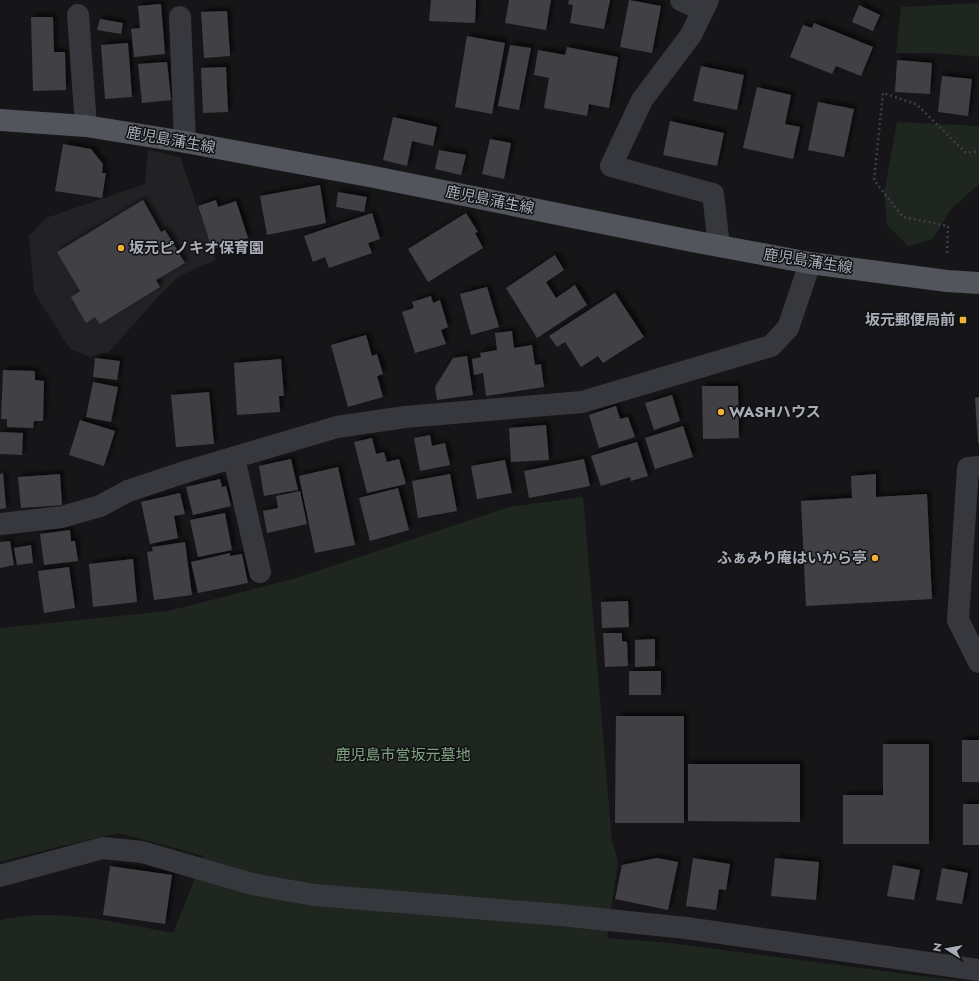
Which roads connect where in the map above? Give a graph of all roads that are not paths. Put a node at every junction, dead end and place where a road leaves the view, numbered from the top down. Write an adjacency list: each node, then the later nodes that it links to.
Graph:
1 (681, 0): 2 (street)
2 (705, 5): 8 (street)
3 (78, 16): 6 (street)
4 (180, 17): 7 (street)
5 (0, 120): 6 (main road, 鹿児島蒲生線)
6 (86, 126): 7 (main road, 鹿児島蒲生線)
7 (185, 142): 8 (main road, 鹿児島蒲生線)
8 (719, 246): 9 (main road, 鹿児島蒲生線)
9 (810, 263): 10 (main road, 鹿児島蒲生線); 11 (street)
10 (979, 283)
11 (234, 458): 13 (street); 14 (street)
12 (979, 467): 15 (street)
13 (0, 524)
14 (260, 572)
15 (979, 662)
16 (0, 876): 17 (street)
17 (979, 970)

